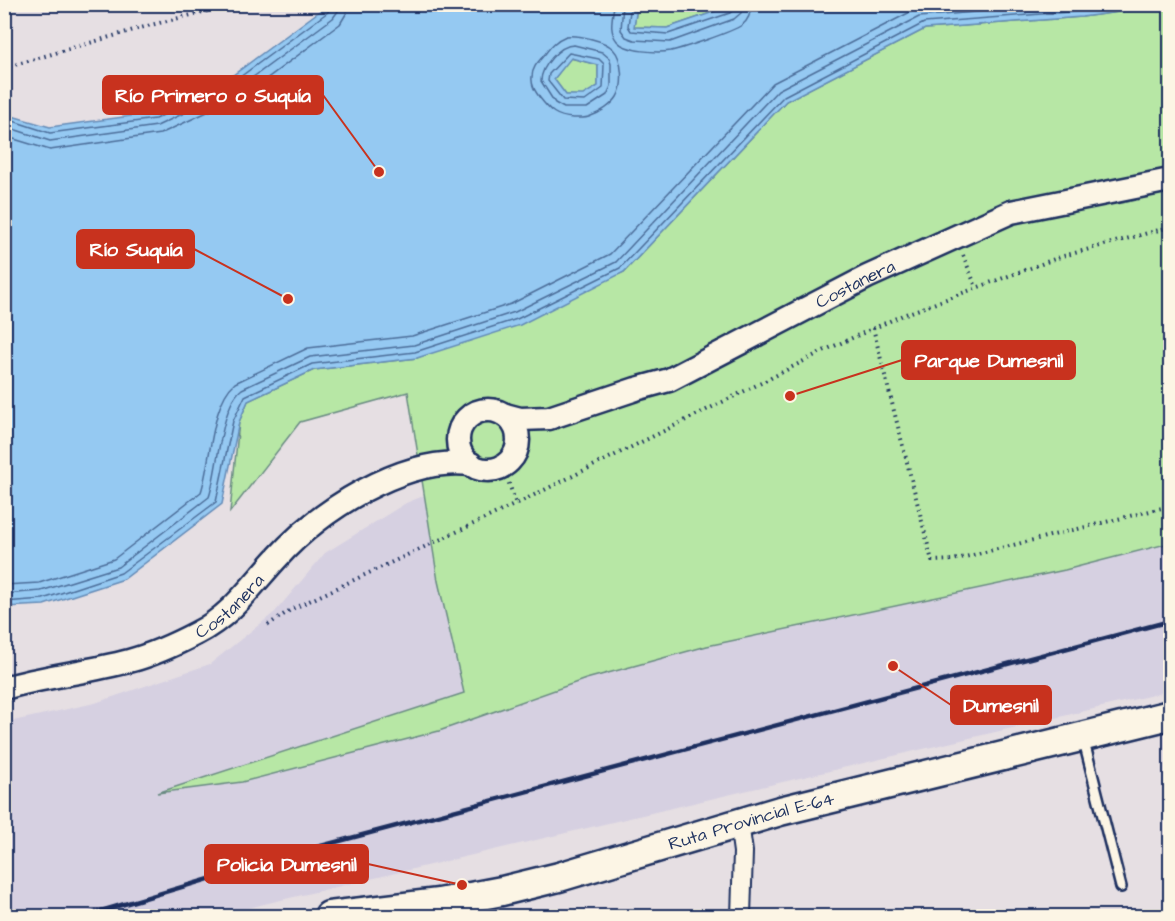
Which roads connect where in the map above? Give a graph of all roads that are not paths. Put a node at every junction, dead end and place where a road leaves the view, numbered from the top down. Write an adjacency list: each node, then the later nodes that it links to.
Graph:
1 (1170, 180): 3 (street, Costanera)
2 (505, 415): 3 (street, Costanera); 4 (street, Costanera); 5 (street)
3 (549, 418): 5 (street, Costanera)
4 (459, 435): 6 (street); 7 (street, Costanera)
5 (517, 447): 6 (street, Costanera)
6 (471, 464): 7 (street, Costanera)
7 (426, 466): 8 (street, Costanera)
8 (4, 688)
9 (1170, 715): 10 (main road, Ruta Provincial E-64)
10 (1083, 736): 11 (main road, Ruta Provincial E-64); 12 (lane)
11 (739, 823): 13 (main road, Ruta Provincial E-64); 15 (street)
12 (1121, 887)
13 (470, 907): 14 (main road, Ruta Provincial E-64)
14 (329, 916)
15 (741, 916)

